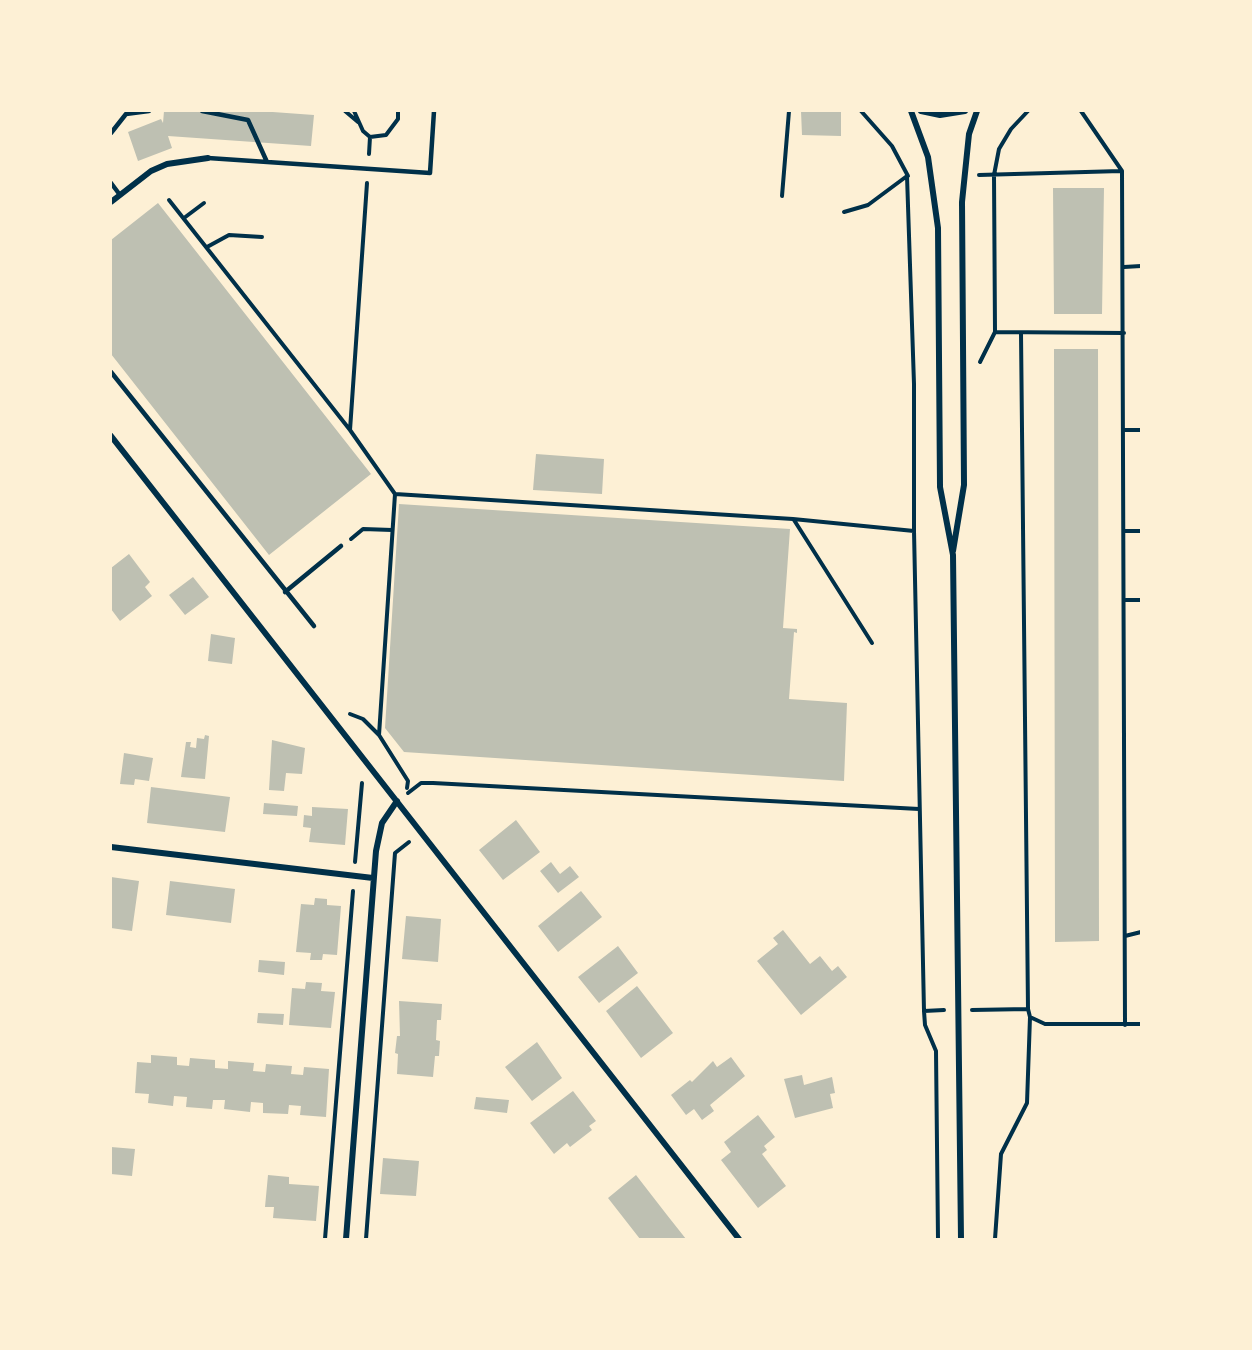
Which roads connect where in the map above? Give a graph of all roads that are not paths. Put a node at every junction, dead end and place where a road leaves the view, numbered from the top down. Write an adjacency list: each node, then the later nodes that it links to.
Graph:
1 (149, 111): 8 (lane)
2 (202, 111): 10 (lane)
3 (434, 111): 10 (lane)
4 (911, 111): 17 (street)
5 (921, 111): 6 (street)
6 (965, 111)
7 (977, 111): 17 (street)
8 (111, 133)
9 (208, 158): 10 (lane); 12 (street)
10 (267, 162)
11 (111, 183): 12 (lane)
12 (120, 195): 13 (street)
13 (111, 202)
14 (111, 372): 18 (lane)
15 (111, 436): 20 (street)
16 (341, 546): 18 (lane)
17 (953, 555): 25 (street)
18 (285, 592): 19 (lane)
19 (314, 626)
20 (397, 801): 22 (street); 24 (street)
21 (111, 847): 22 (street)
22 (373, 878): 23 (street)
23 (346, 1239)
24 (739, 1239)
25 (962, 1239)

